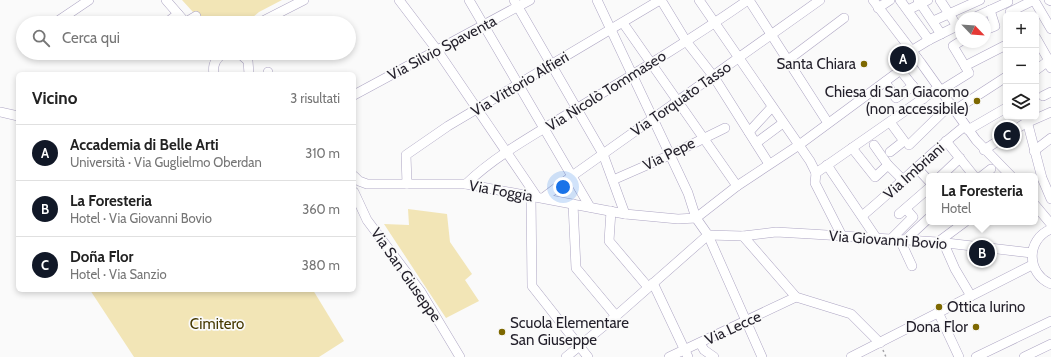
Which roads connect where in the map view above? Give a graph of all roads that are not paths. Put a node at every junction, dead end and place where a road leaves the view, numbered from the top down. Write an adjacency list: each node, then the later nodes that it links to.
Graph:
1 (89, 0): 28 (street)
2 (166, 0): 26 (street)
3 (304, 0): 30 (street)
4 (399, 0): 48 (street)
5 (469, 0): 36 (street)
6 (530, 0): 19 (street, Via Silvio Spaventa)
7 (597, 0): 40 (street)
8 (660, 0): 34 (street, Via Vittorio Alfieri); 44 (street)
9 (698, 0): 35 (street)
10 (749, 0): 35 (street, Via Nicolò Tommaseo); 41 (street)
11 (820, 0): 41 (street, Via Torquato Tasso)
12 (873, 0): 21 (street)
13 (890, 0): 21 (street)
14 (900, 0): 22 (street)
15 (940, 0): 27 (street)
16 (980, 0): 27 (street)
17 (1032, 0): 20 (street); 39 (street)
18 (923, 1): 22 (street); 33 (street)
19 (516, 3): 36 (street, Via Silvio Spaventa); 56 (street)
20 (1009, 7): 23 (street)
21 (878, 8): 49 (street)
22 (908, 10): 43 (street)
23 (990, 10): 24 (street)
24 (986, 12)
25 (991, 13): 38 (street)
26 (178, 14): 29 (street)
27 (950, 14): 32 (street); 33 (street)
28 (65, 16)
29 (175, 16)
30 (273, 16)
31 (844, 18): 53 (street)
32 (955, 20)
33 (933, 21): 42 (street)
34 (622, 23): 40 (street, Via Vittorio Alfieri); 54 (street)
35 (714, 23): 44 (street, Via Nicolò Tommaseo); 50 (street)
36 (484, 24): 48 (street, Via Silvio Spaventa); 66 (street)
37 (955, 27): 42 (street)
38 (991, 28)
39 (1051, 28)
40 (610, 30): 56 (street, Via Vittorio Alfieri); 62 (street)
41 (772, 34): 50 (street, Via Torquato Tasso); 53 (street)
42 (942, 34): 43 (street)
43 (929, 40): 49 (street)
44 (686, 41): 54 (street, Via Nicolò Tommaseo); 63 (street)
45 (1039, 43): 55 (street)
46 (1003, 47): 57 (street)
47 (958, 48): 57 (street)
48 (437, 50): 69 (street, Via Silvio Spaventa); 74 (street)
49 (914, 55): 59 (street); 68 (street)
50 (738, 59): 63 (street, Via Torquato Tasso); 73 (street)
51 (216, 60): 60 (street)
52 (247, 60): 61 (street)
53 (788, 60): 84 (street)
54 (651, 62): 62 (street, Via Nicolò Tommaseo); 71 (street)
55 (1050, 63): 58 (street)
56 (551, 66): 66 (street, Via Vittorio Alfieri); 75 (street)
57 (965, 66): 68 (street)
58 (1039, 68)
59 (901, 71): 65 (street); 67 (street)
60 (214, 72)
61 (249, 72)
62 (632, 75): 75 (street, Via Nicolò Tommaseo); 81 (street)
63 (714, 76): 71 (street, Via Torquato Tasso); 89 (street)
64 (1003, 79): 72 (street)
65 (885, 82): 67 (street); 84 (street)
66 (519, 84): 74 (street, Via Vittorio Alfieri); 88 (street)
67 (913, 86): 70 (street)
68 (939, 89): 70 (street); 72 (street)
69 (356, 94)
70 (923, 99): 83 (street)
71 (677, 102): 81 (street, Via Torquato Tasso); 90 (street)
72 (953, 107): 87 (street); 96 (street)
73 (772, 108): 85 (street); 89 (street)
74 (477, 109): 101 (street); 120 (street, Via Vittorio Alfieri)
75 (577, 109): 88 (street, Via Nicolò Tommaseo); 102 (street)
76 (1003, 110): 87 (street, Via Imbriani)
77 (0, 112): 79 (street)
78 (1051, 112): 80 (street)
79 (16, 116)
80 (1039, 116)
81 (653, 118): 102 (street, Via Torquato Tasso); 103 (street)
82 (1027, 120): 98 (street); 99 (street)
83 (890, 122): 97 (street); 100 (street)
84 (828, 123): 94 (street)
85 (783, 124): 93 (street); 94 (street)
86 (725, 128): 90 (street, Via Pepe)
87 (967, 128): 92 (street, Via Imbriani); 98 (street)
88 (544, 129): 101 (street, Via Nicolò Tommaseo); 115 (street)
89 (749, 132): 93 (street)
90 (703, 138): 103 (street, Via Pepe); 122 (street)
91 (1051, 138): 99 (street)
92 (946, 141): 104 (street); 109 (street, Via Imbriani)
93 (756, 143): 105 (street)
94 (799, 145): 105 (street); 110 (street)
95 (874, 145): 107 (street)
96 (909, 145)
97 (852, 148): 106 (street); 107 (street)
98 (984, 150): 108 (street)
99 (1034, 150): 126 (street)
100 (890, 152)
101 (507, 154): 121 (street, Via Nicolò Tommaseo); 125 (street)
102 (603, 154): 115 (street, Via Torquato Tasso); 118 (street)
103 (670, 155): 118 (street, Via Pepe); 133 (street)
104 (960, 158): 111 (street); 112 (street)
105 (769, 164): 122 (street)
106 (828, 165): 110 (street); 132 (street)
107 (888, 165): 119 (street)
108 (995, 166): 113 (street); 114 (street)
109 (917, 168): 117 (street); 119 (street, Via Imbriani)
110 (816, 173): 140 (street)
111 (944, 173)
112 (972, 173)
113 (986, 173)
114 (1006, 173)
115 (572, 176): 125 (street, Via Torquato Tasso); 128 (street)
116 (356, 178): 120 (street, Via Foggia)
117 (926, 178)
118 (613, 180): 131 (street)
119 (903, 180): 132 (street, Via Imbriani)
120 (407, 184): 121 (street, Via Foggia)
121 (466, 184): 125 (street, Via Foggia)
122 (737, 186): 133 (street)
123 (926, 191): 142 (street)
124 (356, 196): 161 (street, Via San Giuseppe)
125 (537, 197): 127 (street, Via Foggia); 159 (street)
126 (1051, 199)
127 (573, 204): 128 (street, Via Foggia); 153 (street)
128 (590, 207): 130 (street, Via Foggia)
129 (1038, 209): 135 (street)
130 (611, 211): 131 (street, Via Foggia); 149 (street)
131 (625, 214): 133 (street, Via Foggia)
132 (862, 216): 141 (street)
133 (696, 218): 138 (street)
134 (926, 221): 143 (street)
135 (1051, 224)
136 (962, 225): 144 (street)
137 (1051, 229): 145 (street)
138 (708, 235): 139 (street, Via Giovanni Bovio); 149 (street); 154 (street)
139 (743, 236): 140 (street, Via Giovanni Bovio); 151 (street)
140 (842, 236): 141 (street, Via Giovanni Bovio)
141 (877, 239): 142 (street, Via Giovanni Bovio)
142 (890, 240): 143 (street, Via Giovanni Bovio)
143 (902, 241): 144 (street, Via Giovanni Bovio); 147 (street)
144 (941, 243): 145 (street, Via Giovanni Bovio); 150 (street)
145 (1032, 253): 146 (street)
146 (1032, 265): 148 (street); 150 (street)
147 (912, 266)
148 (1051, 284)
149 (651, 285): 153 (street); 160 (street)
150 (971, 296): 152 (street)
151 (796, 297): 154 (street, Via Lecce); 157 (street)
152 (938, 312): 157 (street); 168 (street)
153 (616, 316): 159 (street)
154 (747, 321): 156 (street, Via Lecce); 166 (street)
155 (1051, 321): 169 (street)
156 (700, 343): 160 (street, Via Lecce); 165 (street)
157 (880, 343): 167 (street)
158 (1051, 344): 170 (street)
159 (580, 346): 162 (street); 163 (street)
160 (686, 353): 164 (street, Via Lecce)
161 (460, 357)
162 (566, 357)
163 (588, 357)
164 (669, 357)
165 (714, 357)
166 (762, 357)
167 (851, 357)
168 (959, 357)
169 (976, 357)
170 (1024, 357)

